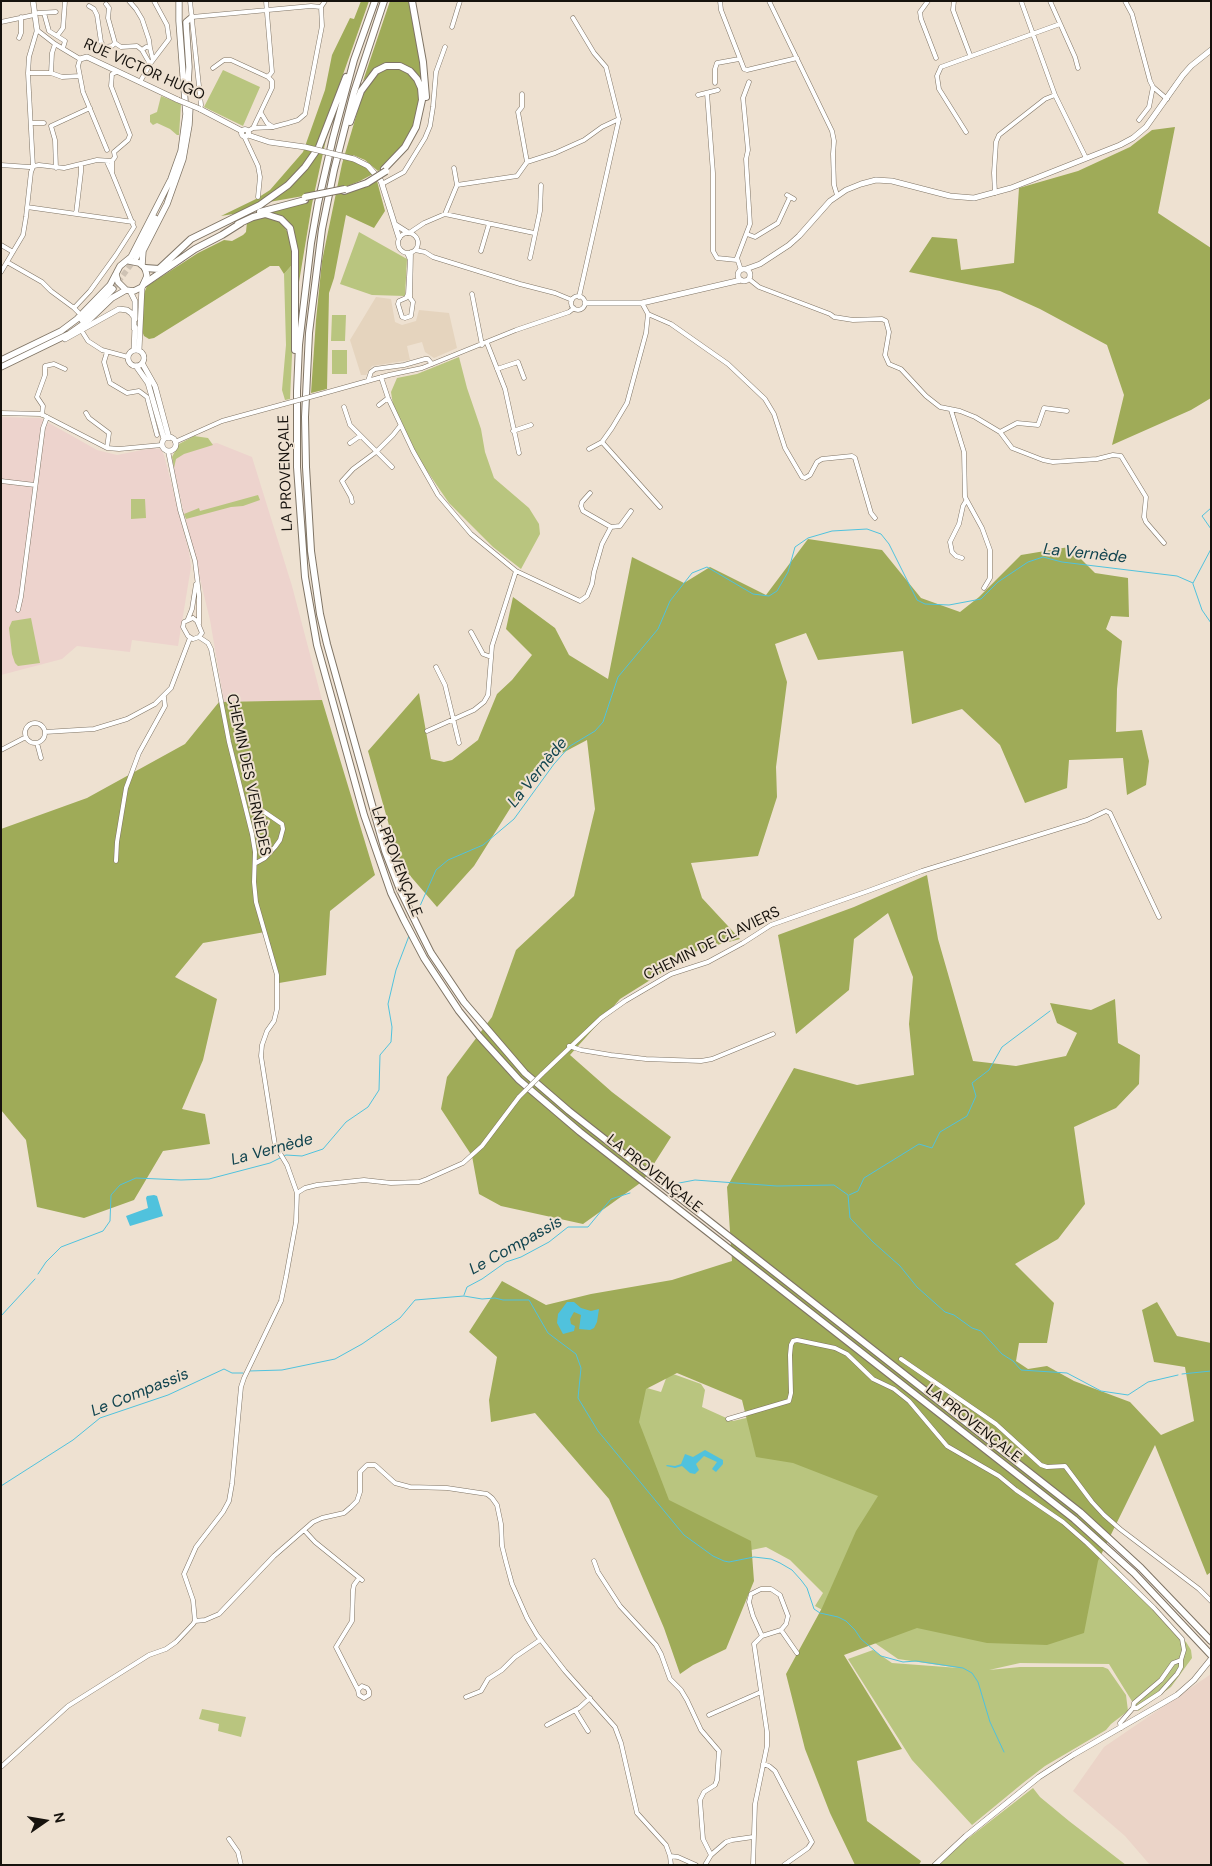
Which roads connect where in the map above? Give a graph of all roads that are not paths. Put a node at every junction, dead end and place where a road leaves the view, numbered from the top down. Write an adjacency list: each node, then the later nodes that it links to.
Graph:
1 (32, 1): 26 (street)
2 (66, 1): 35 (street)
3 (128, 1): 41 (street)
4 (154, 1): 49 (street)
5 (179, 1): 62 (main road); 126 (main road)
6 (190, 1): 28 (street)
7 (266, 1): 23 (street)
8 (325, 1): 22 (street)
9 (374, 1): 50 (highway, LA PROVENÇALE)
10 (384, 1): 80 (highway, LA PROVENÇALE)
11 (412, 1): 93 (highway)
12 (460, 1): 32 (street)
13 (720, 1): 46 (street)
14 (769, 1): 47 (street)
15 (928, 1): 48 (street)
16 (954, 1): 44 (street)
17 (1021, 1): 34 (street)
18 (1050, 1): 31 (street)
19 (1125, 1): 63 (street)
20 (106, 4): 37 (street)
21 (89, 6): 37 (street)
22 (321, 8): 23 (street); 77 (street)
23 (266, 10): 28 (street); 58 (street)
24 (56, 12): 25 (street)
25 (44, 13): 26 (street); 35 (street)
26 (36, 14): 27 (street); 33 (street)
27 (21, 17): 30 (street); 36 (street)
28 (192, 17): 62 (main road); 71 (street)
29 (573, 18): 73 (street)
30 (1, 22)
31 (1060, 24): 34 (street); 53 (street)
32 (452, 27)
33 (37, 30): 38 (street, RUE VICTOR HUGO); 55 (street)
34 (1032, 34): 44 (street); 68 (street)
35 (57, 36): 40 (street)
36 (19, 38)
37 (115, 43): 42 (street)
38 (55, 44): 40 (street, RUE VICTOR HUGO); 56 (street)
39 (445, 47): 95 (street)
40 (63, 48): 45 (street, RUE VICTOR HUGO)
41 (150, 48): 42 (street); 49 (street)
42 (142, 50): 51 (street)
43 (1211, 50): 69 (street)
44 (970, 55): 79 (street)
45 (80, 58): 54 (street, RUE VICTOR HUGO); 57 (street)
46 (739, 58): 47 (street); 61 (street)
47 (797, 58): 99 (street)
48 (936, 58)
49 (153, 60): 51 (street)
50 (354, 60): 106 (highway); 166 (highway, LA PROVENÇALE)
51 (150, 64): 59 (street)
52 (213, 68): 58 (street)
53 (1078, 68)
54 (113, 72): 59 (street, RUE VICTOR HUGO); 82 (street)
55 (28, 73): 56 (street); 76 (street)
56 (51, 73): 57 (street)
57 (80, 76): 70 (street)
58 (268, 77): 72 (street)
59 (140, 82): 71 (street, RUE VICTOR HUGO, bridge)
60 (749, 82): 114 (street)
61 (715, 83)
62 (188, 85): 94 (main road)
63 (1153, 87): 69 (street); 74 (street)
64 (718, 90): 65 (street)
65 (707, 92): 67 (street); 125 (street)
66 (522, 94): 87 (street)
67 (698, 95)
68 (1055, 95): 84 (street); 98 (street)
69 (1166, 98): 84 (street)
70 (90, 108): 81 (street); 91 (street)
71 (200, 109): 78 (street, RUE VICTOR HUGO)
72 (261, 113): 77 (street); 78 (street)
73 (619, 119): 87 (street); 140 (street)
74 (1139, 120)
75 (44, 122): 76 (street)
76 (31, 123): 90 (street)
77 (273, 127): 78 (street)
78 (247, 132): 95 (street, RUE VICTOR HUGO, bridge); 100 (street)
79 (966, 132)
80 (339, 148): 93 (highway); 239 (highway, LA PROVENÇALE)
81 (107, 150): 82 (street); 83 (street)
82 (114, 152): 86 (street)
83 (103, 154): 85 (street); 86 (street)
84 (1086, 158): 98 (street)
85 (97, 160): 86 (street); 88 (street)
86 (108, 161): 107 (street)
87 (527, 162): 96 (street)
88 (81, 164): 91 (street); 104 (street)
89 (1, 165): 90 (street)
90 (33, 167): 91 (street); 103 (street)
91 (56, 168)
92 (454, 168): 96 (street)
93 (385, 170): 102 (highway, bridge)
94 (178, 176): 123 (main road); 129 (main road)
95 (382, 184): 110 (street, RUE VICTOR HUGO)
96 (457, 185): 105 (street)
97 (541, 185): 113 (street)
98 (995, 194): 99 (street)
99 (837, 195): 128 (street)
100 (258, 196)
101 (790, 197): 114 (street)
102 (305, 199): 106 (highway); 108 (highway)
103 (27, 207): 104 (street); 121 (street)
104 (76, 214): 107 (street)
105 (445, 214): 109 (street); 111 (street)
106 (241, 215): 129 (highway)
107 (133, 222): 144 (street)
108 (238, 224): 136 (highway); 166 (highway)
109 (489, 224): 113 (street); 120 (street)
110 (396, 225): 112 (street); 115 (street, RUE VICTOR HUGO)
111 (419, 227): 112 (street); 116 (street)
112 (408, 233): 115 (street); 116 (street)
113 (534, 233): 124 (street)
114 (747, 234): 125 (street)
115 (399, 238): 119 (street)
116 (416, 238): 117 (street)
117 (418, 243): 119 (street); 122 (street)
118 (1, 245): 121 (street)
119 (411, 251): 119 (street); 122 (street)
120 (481, 251)
121 (13, 252): 127 (street)
122 (424, 252): 141 (street)
123 (136, 258)
124 (530, 258)
125 (737, 260): 130 (street)
126 (127, 261): 129 (main road); 132 (main road)
127 (8, 262): 131 (street); 144 (street)
128 (760, 264): 130 (street); 133 (street)
129 (143, 266): 136 (main road)
130 (742, 271): 133 (street); 134 (street); 135 (street)
131 (1, 272)
132 (116, 274): 138 (main road); 156 (main road)
133 (750, 277): 134 (street); 170 (street)
134 (741, 280): 135 (street)
135 (729, 282): 143 (street)
136 (143, 286): 138 (main road); 153 (street)
137 (113, 289): 150 (main road)
138 (128, 291): 148 (street); 150 (main road)
139 (472, 294): 152 (street)
140 (579, 297): 141 (street); 142 (street)
141 (572, 300): 145 (street)
142 (585, 303): 143 (street); 145 (street)
143 (642, 303): 147 (street)
144 (74, 308): 146 (street)
145 (574, 308): 151 (street)
146 (78, 312)
147 (648, 314): 183 (street); 199 (street)
148 (134, 328): 150 (street); 153 (street)
149 (82, 333): 154 (street)
150 (55, 341): 160 (main road)
151 (487, 343): 152 (street); 162 (street)
152 (482, 345): 158 (street)
153 (137, 350): 155 (street); 157 (street)
154 (107, 352): 155 (street); 179 (street)
155 (128, 357): 159 (street)
156 (1, 360)
157 (142, 363): 159 (street); 181 (street)
158 (432, 364): 163 (street); 165 (street)
159 (136, 366): 181 (street)
160 (1, 368)
161 (65, 369): 174 (street)
162 (497, 369): 164 (street); 177 (street)
163 (381, 377): 165 (street); 167 (street)
164 (524, 378)
165 (368, 381): 182 (street, bridge)
166 (296, 392): 241 (highway, LA PROVENÇALE)
167 (388, 398): 168 (street); 176 (street)
168 (379, 405)
169 (344, 407): 180 (street)
170 (951, 410): 178 (street); 195 (street)
171 (86, 412): 186 (street)
172 (1067, 412): 178 (street)
173 (1, 414): 174 (street)
174 (44, 416): 186 (street); 193 (street)
175 (531, 425): 177 (street)
176 (400, 426): 189 (street); 203 (street)
177 (513, 431): 190 (street)
178 (1000, 432): 201 (street)
179 (157, 435)
180 (360, 436): 184 (street); 189 (street)
181 (166, 438): 182 (street); 185 (street)
182 (175, 442): 188 (street)
183 (602, 442): 187 (street); 197 (street)
184 (350, 443)
185 (162, 445): 186 (street); 188 (street)
186 (107, 448)
187 (589, 449)
188 (168, 451): 204 (street)
189 (376, 452): 191 (street); 196 (street)
190 (519, 453)
191 (392, 467)
192 (1, 481): 193 (street)
193 (36, 485): 206 (street)
194 (590, 493): 200 (street)
195 (966, 501): 202 (street); 205 (street)
196 (352, 502)
197 (660, 507)
198 (631, 511): 200 (street)
199 (875, 518)
200 (611, 527): 203 (street)
201 (1164, 543)
202 (962, 558)
203 (516, 571): 212 (street)
204 (197, 582): 207 (street); 208 (street)
205 (984, 588)
206 (18, 610)
207 (188, 619): 208 (street); 211 (street)
208 (198, 624): 210 (street)
209 (471, 632): 212 (street)
210 (199, 637): 211 (street); 225 (street, CHEMIN DES VERNÈDES)
211 (190, 638): 214 (street)
212 (491, 657): 215 (street)
213 (436, 667): 215 (street)
214 (164, 697): 217 (street); 224 (street)
215 (452, 719): 216 (street); 220 (street)
216 (427, 731)
217 (44, 732): 218 (street); 219 (street)
218 (26, 737): 219 (street); 221 (street)
219 (37, 742): 222 (street)
220 (459, 743)
221 (1, 750)
222 (41, 758)
223 (263, 811): 225 (street)
224 (116, 861)
225 (256, 863): 229 (street, CHEMIN DES VERNÈDES)
226 (1159, 916): 228 (street, CHEMIN DE CLAVIERS)
227 (772, 1034): 228 (street)
228 (569, 1046): 229 (street, CHEMIN DE CLAVIERS, bridge)
229 (297, 1193): 235 (street)
230 (901, 1358): 234 (street)
231 (728, 1419): 242 (street)
232 (304, 1530): 235 (street); 238 (street); 243 (street)
233 (594, 1561): 257 (street)
234 (1211, 1601)
235 (195, 1621): 254 (street)
236 (781, 1630): 237 (street); 237 (street); 240 (street)
237 (762, 1636): 244 (street)
238 (540, 1640): 245 (street); 246 (street)
239 (1211, 1641)
240 (797, 1653)
241 (1211, 1657): 251 (street)
242 (1181, 1660): 247 (street); 247 (street)
243 (358, 1690)
244 (761, 1692): 249 (street); 253 (street)
245 (466, 1697)
246 (590, 1698): 248 (street); 258 (street)
247 (1132, 1708): 251 (street)
248 (575, 1710): 250 (street); 252 (street)
249 (709, 1715)
250 (547, 1725)
251 (1121, 1728): 265 (street)
252 (588, 1731)
253 (763, 1764): 255 (street); 264 (street)
254 (1, 1767)
255 (753, 1837): 257 (street); 263 (street)
256 (229, 1839): 259 (street)
257 (711, 1855): 262 (street)
258 (670, 1856): 260 (street); 261 (street)
259 (241, 1865)
260 (671, 1865)
261 (696, 1865)
262 (705, 1865)
263 (753, 1865)
264 (784, 1865)
265 (934, 1865)

